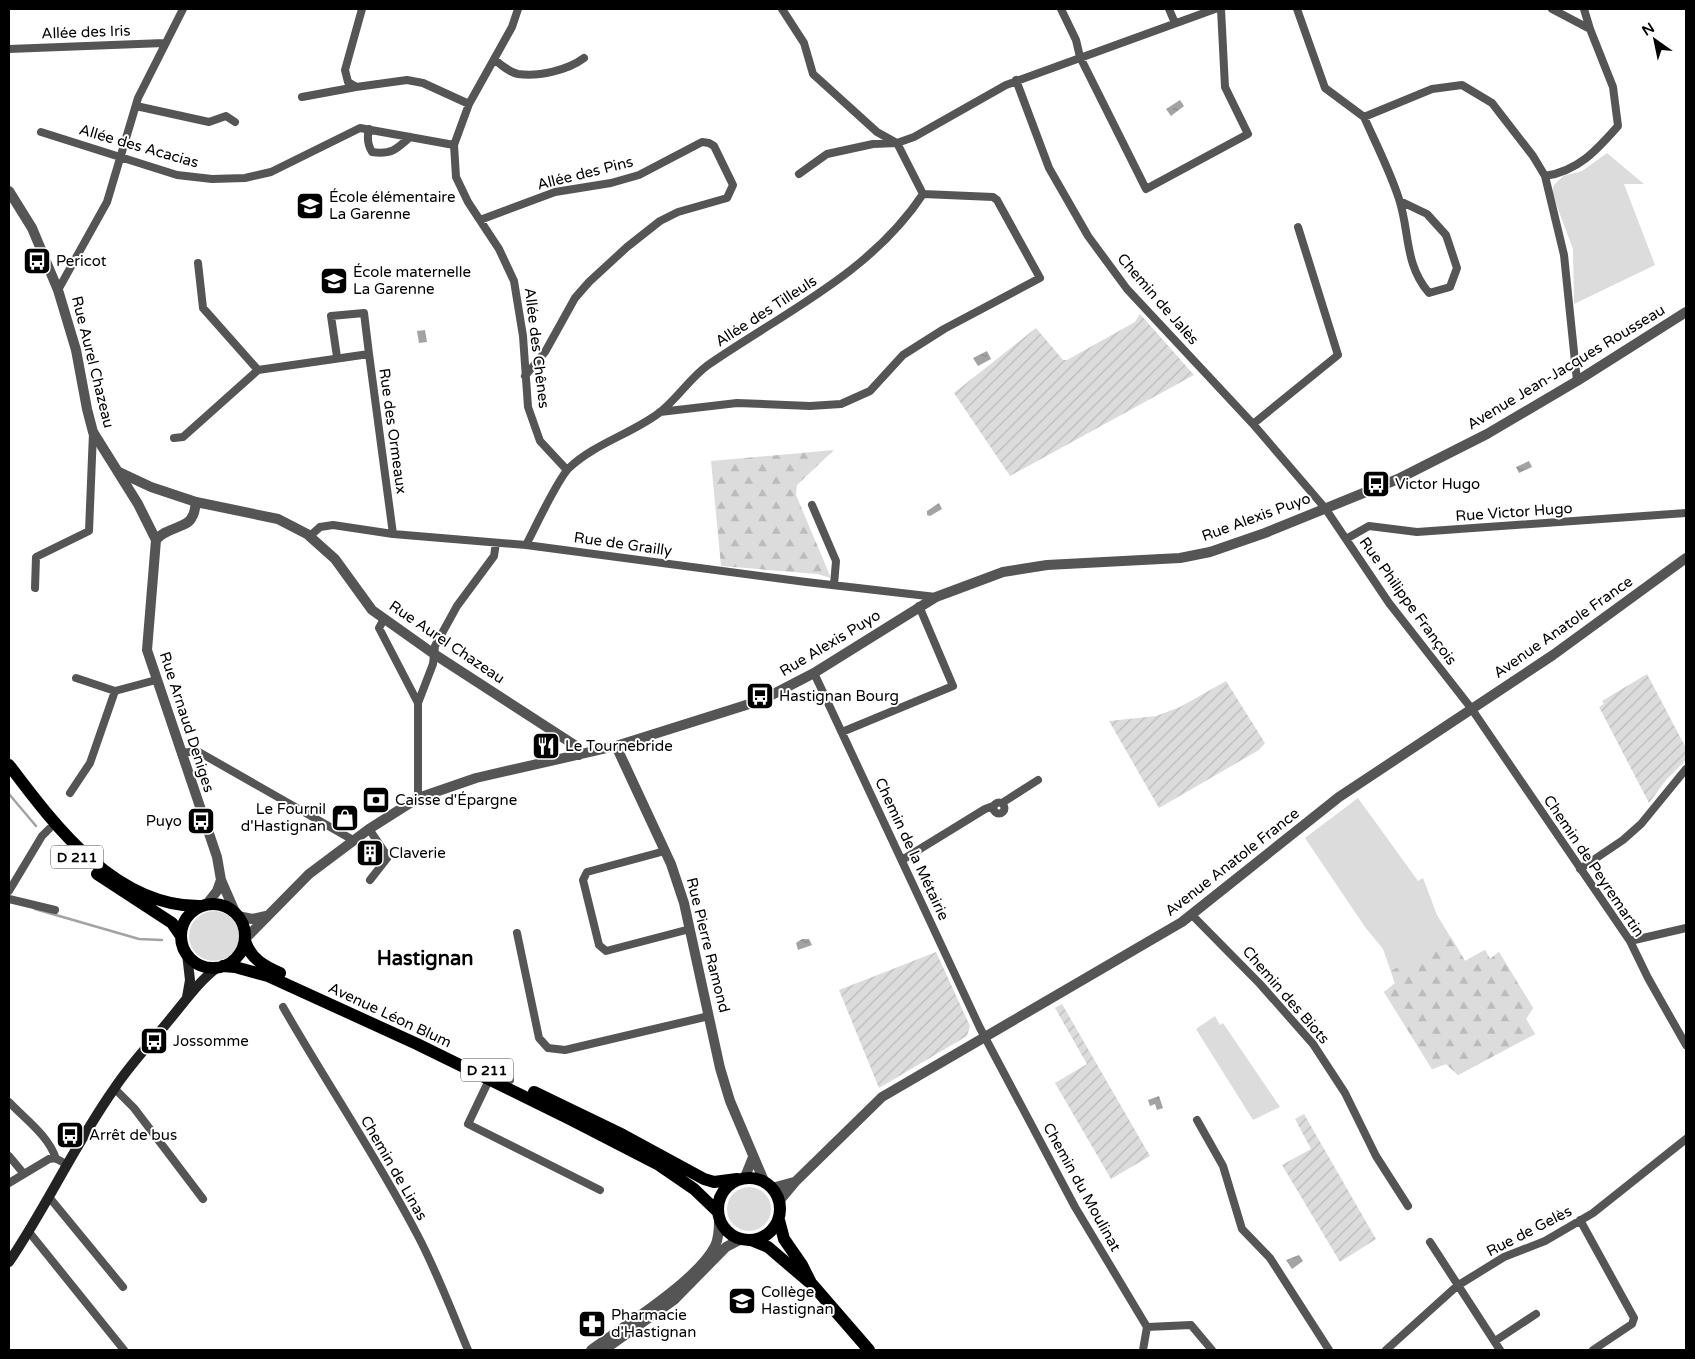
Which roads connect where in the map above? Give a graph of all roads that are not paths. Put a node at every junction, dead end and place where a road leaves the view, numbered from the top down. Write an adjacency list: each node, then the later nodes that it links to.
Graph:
1 (183, 9): 14 (street)
2 (362, 9): 20 (street)
3 (518, 9): 18 (street, Allée des Chênes)
4 (782, 9): 29 (street)
5 (1062, 9): 16 (street)
6 (1169, 9): 12 (street)
7 (1215, 9): 12 (street)
8 (1220, 9): 16 (street)
9 (1297, 9): 24 (street)
10 (1552, 9): 13 (street)
11 (1584, 9): 13 (street)
12 (1175, 23): 16 (street)
13 (1590, 29): 33 (street)
14 (164, 43): 15 (street, Allée des Iris); 23 (street)
15 (9, 49)
16 (1080, 57): 19 (street)
17 (584, 58): 18 (street)
18 (494, 60): 22 (street, Allée des Chênes)
19 (1016, 80): 29 (street); 48 (street, Chemin de Jalès)
20 (356, 87): 21 (street); 22 (street)
21 (302, 97)
22 (469, 104): 30 (street, Allée des Chênes)
23 (136, 106): 25 (street); 31 (street)
24 (1364, 117): 33 (street); 36 (street)
25 (236, 122)
26 (369, 129): 28 (street, Allée des Acacias); 28 (street); 31 (street, Allée des Acacias)
27 (41, 132): 31 (street, Allée des Acacias)
28 (410, 137): 30 (street, Allée des Acacias)
29 (897, 143): 32 (street); 34 (street)
30 (454, 145): 37 (street, Allée des Chênes)
31 (120, 155): 40 (street)
32 (799, 174)
33 (1544, 176): 46 (street)
34 (923, 194): 47 (street, Allée des Tilleuls); 47 (street)
35 (10, 195): 40 (street, Rue Aurel Chazeau)
36 (1400, 201): 36 (street)
37 (480, 220): 45 (street, Allée des Chênes); 45 (street, Allée des Pins)
38 (1298, 227): 48 (street)
39 (198, 263): 44 (street)
40 (58, 290): 49 (street, Rue Aurel Chazeau)
41 (1686, 312): 46 (street, Avenue Jean-Jacques Rousseau)
42 (369, 354): 43 (street, Rue des Ormeaux); 43 (street); 57 (street, Rue des Ormeaux)
43 (337, 357): 44 (street, Rue des Ormeaux)
44 (258, 370): 50 (street)
45 (525, 376): 51 (street, Allée des Chênes)
46 (1577, 381): 55 (street, Avenue Jean-Jacques Rousseau)
47 (660, 412): 51 (street, Allée des Tilleuls)
48 (1253, 424): 55 (street, Chemin de Jalès)
49 (93, 432): 52 (street, Rue Aurel Chazeau); 65 (street)
50 (174, 438)
51 (567, 470): 62 (street)
52 (119, 472): 53 (street, Rue Aurel Chazeau); 60 (street)
53 (196, 502): 58 (street, Rue Aurel Chazeau); 60 (street)
54 (812, 505): 64 (street)
55 (1325, 508): 59 (street, Rue Philippe François); 66 (street, Rue Alexis Puyo)
56 (1686, 513): 59 (street, Rue Victor Hugo)
57 (393, 534): 58 (street, Rue de Grailly); 61 (street, Rue de Grailly)
58 (310, 536): 68 (street, Rue Aurel Chazeau)
59 (1346, 539): 75 (street, Rue Philippe François)
60 (156, 540): 72 (street, Rue Arnaud Deniges)
61 (496, 543): 62 (street, Rue de Grailly); 69 (street)
62 (526, 544): 64 (street, Rue de Grailly)
63 (1686, 558): 75 (street, Avenue Anatole France)
64 (834, 585): 66 (street, Rue de Grailly)
65 (35, 588)
66 (936, 597): 67 (street, Rue Alexis Puyo)
67 (919, 606): 70 (street, Rue Alexis Puyo); 76 (street)
68 (384, 619): 69 (street, Rue Aurel Chazeau); 74 (street)
69 (434, 654): 74 (street); 79 (street, Rue Aurel Chazeau)
70 (814, 673): 76 (street, Chemin de la Métairie); 77 (street, Rue Alexis Puyo)
71 (76, 678): 73 (street)
72 (156, 680): 73 (street); 78 (street, Rue Arnaud Deniges)
73 (115, 691): 84 (street)
74 (418, 703): 85 (street)
75 (1471, 708): 91 (street, Chemin de Peyremartin); 99 (street, Avenue Anatole France)
76 (842, 732): 90 (street, Chemin de la Métairie)
77 (616, 746): 79 (street, Rue Alexis Puyo); 89 (street, Rue Pierre Ramond)
78 (180, 753): 88 (street); 92 (street, Rue Arnaud Deniges)
79 (579, 755): 85 (street, Rue Alexis Puyo)
80 (9, 765): 96 (main road, D 211)
81 (1686, 769): 91 (street)
82 (9, 780): 86 (main road, D 211)
83 (1038, 780): 90 (street)
84 (70, 793)
85 (418, 798): 87 (street, Rue Alexis Puyo)
86 (49, 829): 94 (street); 104 (main road, D 211)
87 (369, 829): 88 (street, Rue Alexis Puyo); 93 (street)
88 (353, 840): 100 (street, Rue Alexis Puyo)
89 (665, 851): 102 (street, Rue Pierre Ramond); 102 (street)
90 (902, 860): 112 (street, Chemin de la Métairie)
91 (1580, 869): 106 (street, Chemin de Peyremartin)
92 (222, 880): 96 (street); 98 (street, Rue Arnaud Deniges)
93 (370, 880)
94 (9, 891)
95 (9, 899): 97 (street)
96 (204, 905): 98 (main road); 104 (main road)
97 (55, 910)
98 (236, 914): 100 (street); 105 (main road)
99 (1192, 914): 112 (street, Avenue Anatole France); 133 (street, Chemin des Biots)
100 (266, 916): 105 (street, Rue Alexis Puyo)
101 (1686, 928): 106 (street)
102 (690, 929): 111 (street, Rue Pierre Ramond)
103 (517, 933): 111 (street)
104 (181, 936): 107 (main road)
105 (245, 940): 108 (main road); 115 (main road, Avenue Léon Blum / D 211)
106 (1630, 941): 113 (street, Chemin de Peyremartin)
107 (187, 954): 108 (main road); 109 (main road)
108 (220, 967): 109 (main road); 114 (main road, Avenue Léon Blum / D 211)
109 (186, 998): 116 (main road)
110 (283, 1007): 148 (street, Chemin de Linas)
111 (709, 1016): 121 (street, Rue Pierre Ramond)
112 (986, 1036): 126 (street, Avenue Anatole France); 145 (street, Chemin du Moulinat)
113 (1686, 1045)
114 (488, 1080): 115 (street); 129 (street); 134 (main road, Avenue Léon Blum / D 211)
115 (510, 1080): 125 (main road, Avenue Léon Blum / D 211)
116 (114, 1088): 123 (main road); 131 (street)
117 (9, 1102): 122 (street)
118 (1197, 1120): 154 (street)
119 (1686, 1140): 136 (street, Rue de Gelès)
120 (9, 1156): 124 (street)
121 (753, 1157): 125 (street); 128 (street, Rue Pierre Ramond)
122 (56, 1158): 123 (street); 124 (street)
123 (66, 1164): 130 (main road)
124 (24, 1174): 127 (street)
125 (741, 1178): 128 (main road); 134 (main road)
126 (795, 1182): 128 (street, Avenue Anatole France); 132 (street, Avenue Anatole France)
127 (9, 1183)
128 (768, 1185): 132 (main road)
129 (600, 1190)
130 (49, 1197): 137 (main road); 143 (street)
131 (203, 1199)
132 (780, 1200): 135 (main road)
133 (1408, 1206)
134 (718, 1216): 138 (main road); 149 (street)
135 (778, 1220): 138 (main road); 141 (main road)
136 (1580, 1220): 142 (street, Rue de Gelès); 157 (street)
137 (29, 1232): 140 (main road); 147 (street)
138 (746, 1240): 141 (main road); 150 (street)
139 (1430, 1242): 142 (street)
140 (9, 1262)
141 (811, 1283): 151 (main road)
142 (1457, 1286): 146 (street); 155 (street, Rue de Gelès)
143 (123, 1287)
144 (1536, 1314): 146 (street)
145 (1147, 1327): 152 (street); 153 (street)
146 (1495, 1340): 156 (street)
147 (124, 1350)
148 (468, 1350)
149 (591, 1350)
150 (604, 1350)
151 (869, 1350)
152 (1143, 1350)
153 (1212, 1350)
154 (1329, 1350)
155 (1386, 1350)
156 (1500, 1350)
157 (1593, 1350)

